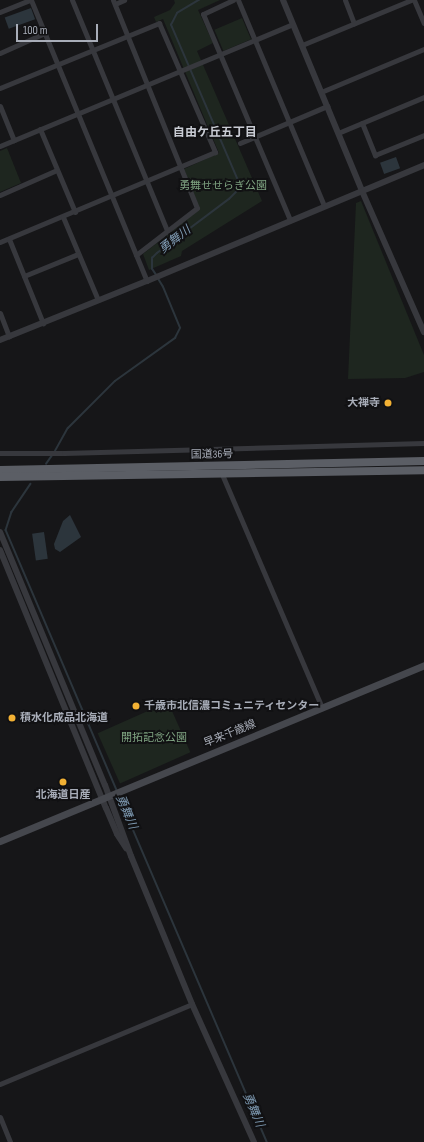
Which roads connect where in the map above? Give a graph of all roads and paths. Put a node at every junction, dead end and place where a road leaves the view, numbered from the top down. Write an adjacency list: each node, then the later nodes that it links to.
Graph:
1 (30, 0): 11 (street); 15 (street)
2 (72, 0): 20 (street)
3 (124, 0): 10 (street)
4 (233, 0): 22 (street)
5 (238, 0): 17 (street)
6 (283, 0): 14 (street)
7 (345, 0): 12 (street)
8 (411, 0): 12 (street)
9 (414, 0): 13 (street)
10 (114, 2): 16 (street)
11 (0, 12)
12 (354, 23): 18 (street)
13 (424, 23)
14 (293, 24): 17 (street); 18 (street)
15 (45, 34): 21 (street); 23 (street)
16 (128, 36): 20 (street); 24 (street); 25 (street)
17 (255, 40): 22 (street); 33 (street)
18 (302, 45): 27 (street)
19 (424, 49): 27 (street)
20 (93, 51): 23 (street); 29 (street)
21 (0, 53)
22 (221, 55): 24 (street); 38 (street)
23 (58, 65): 26 (street); 32 (street)
24 (182, 71): 25 (street); 43 (street)
25 (147, 86): 29 (street); 43 (street)
26 (0, 88)
27 (321, 92): 31 (street)
28 (424, 97): 34 (street)
29 (113, 100): 32 (street); 45 (street)
30 (0, 106): 39 (street)
31 (327, 106): 33 (street); 36 (street)
32 (78, 114): 35 (street); 48 (street)
33 (289, 122): 38 (street); 49 (street)
34 (362, 123): 36 (street); 37 (street)
35 (40, 129): 39 (street); 44 (street)
36 (338, 133): 46 (street)
37 (424, 135)
38 (255, 136): 40 (street); 52 (street)
39 (14, 140): 41 (street)
40 (240, 142)
41 (0, 146)
42 (424, 165): 46 (street)
43 (181, 167): 45 (street); 53 (street)
44 (57, 170): 47 (street); 50 (street)
45 (147, 182): 48 (street); 53 (street)
46 (362, 191): 49 (street); 63 (street)
47 (0, 195)
48 (112, 196): 50 (street); 57 (street)
49 (324, 206): 52 (street)
50 (75, 212): 51 (street)
51 (63, 217): 54 (street); 56 (street)
52 (290, 220): 59 (street)
53 (167, 231): 57 (street)
54 (9, 239): 55 (street); 58 (street)
55 (0, 242)
56 (78, 254): 58 (street); 60 (street)
57 (136, 255): 59 (street)
58 (24, 276): 62 (street)
59 (149, 280): 60 (street)
60 (98, 300): 62 (street)
61 (0, 313): 64 (street)
62 (43, 323): 64 (street)
63 (424, 330)
64 (9, 336): 65 (street)
65 (0, 340)
66 (424, 443): 67 (street)
67 (0, 453)
68 (424, 461): 69 (highway, 国道36号)
69 (222, 469): 70 (highway, 国道36号); 71 (highway, 国道36号); 72 (highway, 国道36号); 76 (street)
70 (0, 470)
71 (424, 470)
72 (0, 477)
73 (0, 532): 77 (street)
74 (0, 550): 77 (street)
75 (424, 665): 76 (main road, 早来千歳線)
76 (322, 708): 77 (main road, 早来千歳線)
77 (112, 794): 78 (main road, 早来千歳線); 79 (street)
78 (0, 841)
79 (192, 1004): 80 (street); 84 (street)
80 (0, 1084)
81 (0, 1116): 82 (street)
82 (10, 1141): 83 (street)
83 (4, 1142)
84 (254, 1142)

